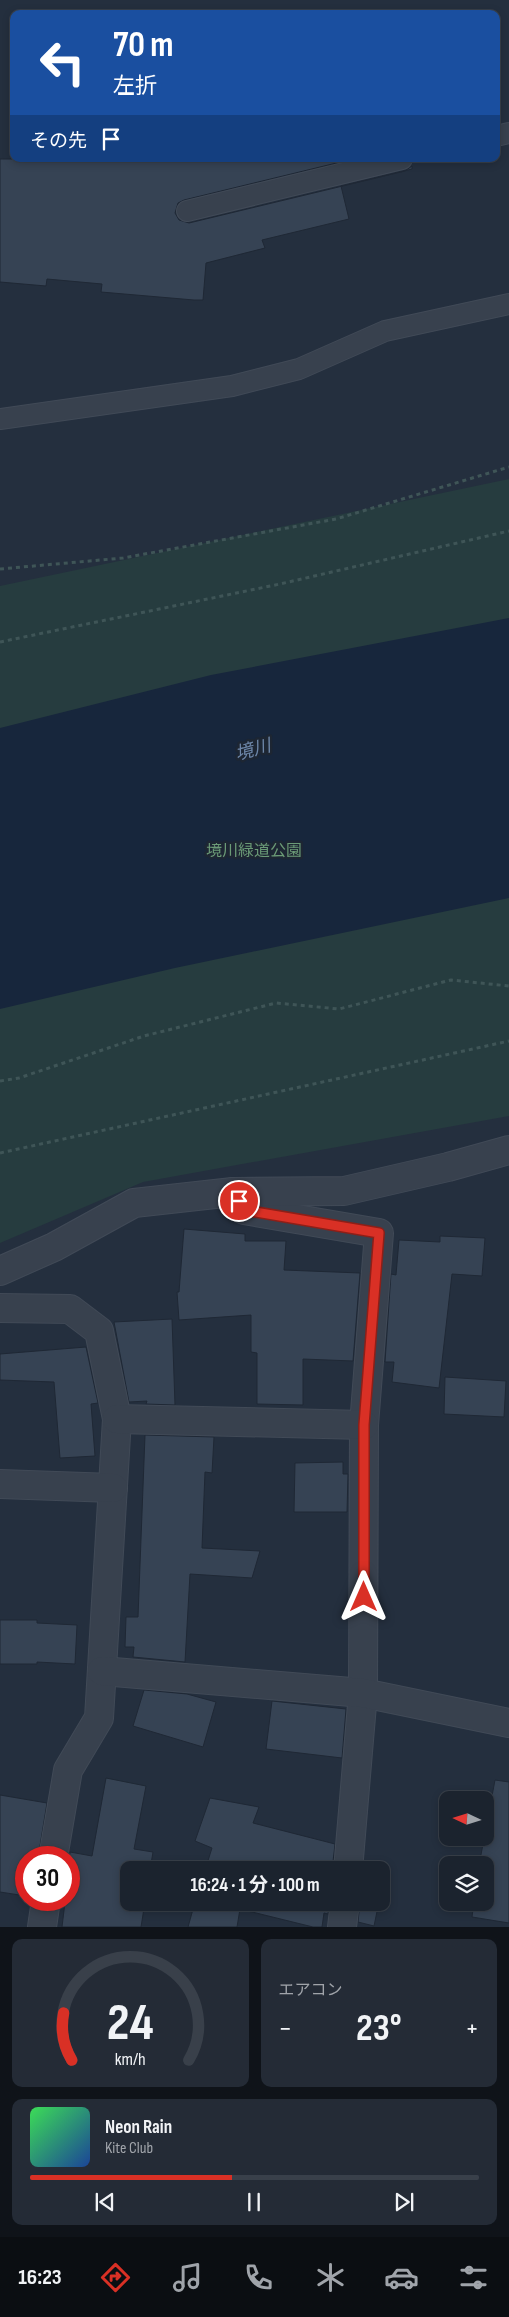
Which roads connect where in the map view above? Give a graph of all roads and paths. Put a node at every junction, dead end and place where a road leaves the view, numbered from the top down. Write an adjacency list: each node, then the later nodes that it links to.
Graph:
1 (390, 162): 2 (lane)
2 (187, 211)
3 (509, 304): 4 (lane)
4 (0, 419)
5 (509, 467): 7 (path)
6 (509, 531): 8 (path)
7 (0, 570)
8 (0, 642)
9 (509, 986): 11 (path)
10 (509, 1041): 13 (path)
11 (0, 1081)
12 (509, 1150): 14 (street)
13 (0, 1153)
14 (233, 1192): 15 (street); 18 (street)
15 (0, 1271)
16 (0, 1308): 17 (street)
17 (117, 1419): 18 (street); 20 (street)
18 (364, 1425): 22 (street)
19 (0, 1484): 20 (street)
20 (113, 1488): 21 (street)
21 (102, 1671): 22 (street); 24 (street)
22 (363, 1693): 23 (street); 25 (street)
23 (509, 1724)
24 (55, 1846)
25 (349, 1861)
26 (44, 1911): 28 (street)
27 (344, 1911): 29 (street)
28 (42, 1927)
29 (342, 1927)

